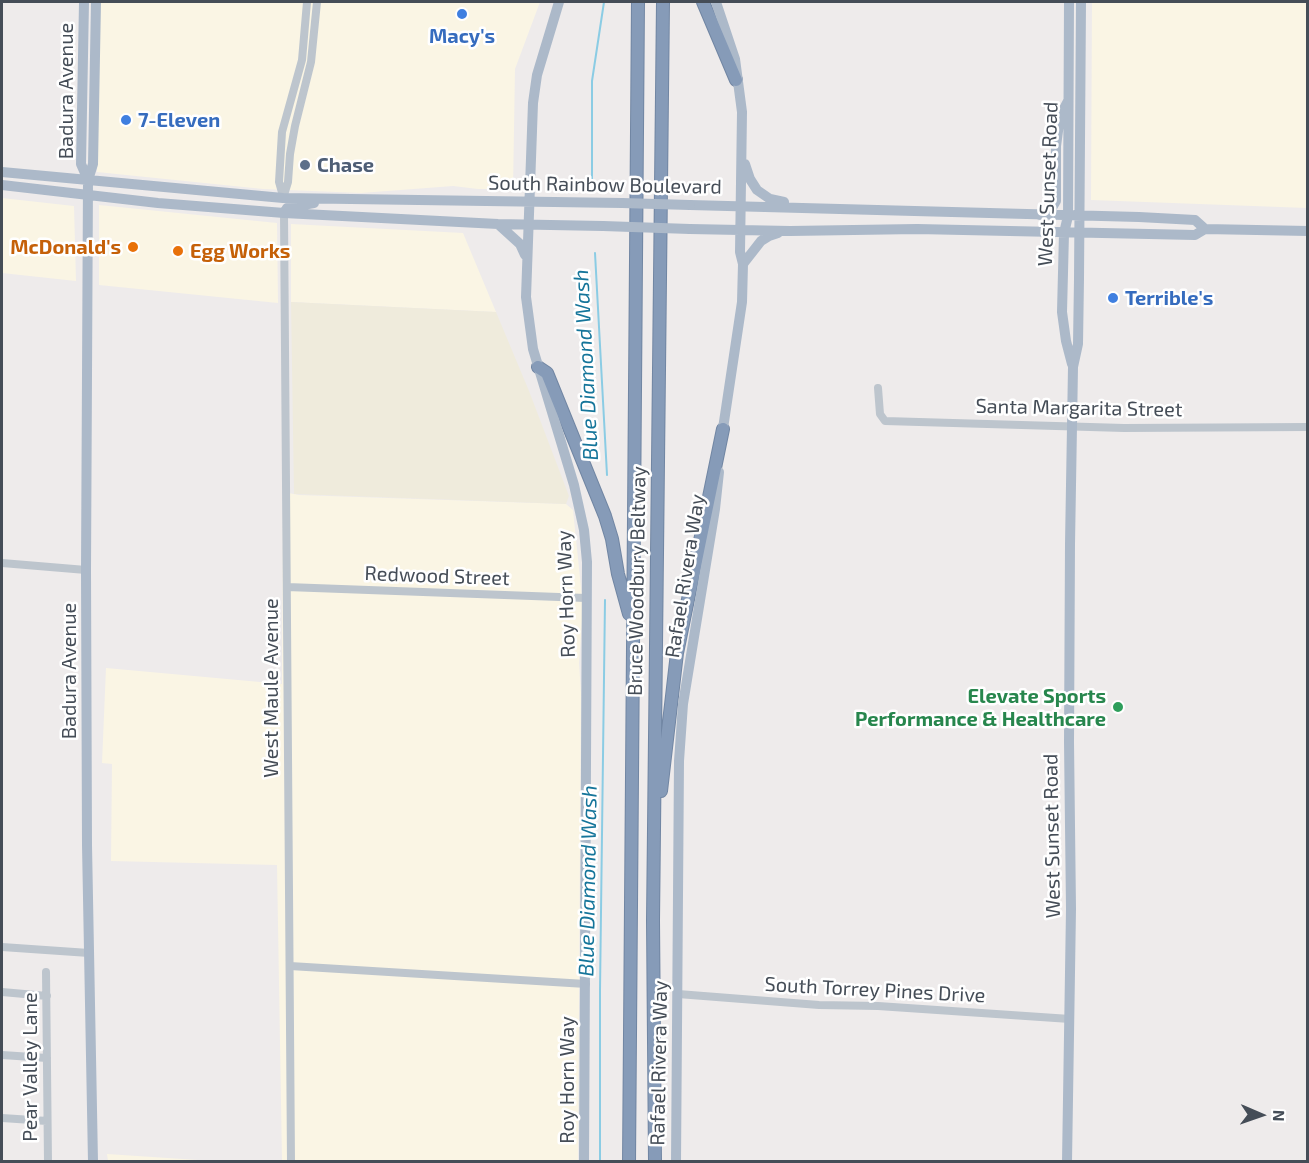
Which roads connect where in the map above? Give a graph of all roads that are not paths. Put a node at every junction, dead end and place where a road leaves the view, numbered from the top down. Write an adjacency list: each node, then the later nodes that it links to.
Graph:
1 (84, 2): 12 (main road, Badura Avenue)
2 (96, 2): 12 (main road, Badura Avenue)
3 (307, 2): 20 (street)
4 (317, 2): 20 (street)
5 (559, 2): 22 (main road, Roy Horn Way)
6 (638, 2): 50 (highway, Bruce Woodbury Beltway)
7 (663, 2): 51 (highway, Bruce Woodbury Beltway)
8 (703, 2): 13 (highway)
9 (716, 2): 13 (main road, Rafael Rivera Way)
10 (1069, 2): 14 (main road, West Sunset Road)
11 (1081, 2): 14 (main road, West Sunset Road)
12 (89, 73): 17 (main road, Badura Avenue)
13 (736, 80): 15 (main road, Rafael Rivera Way)
14 (1075, 98): 27 (main road); 28 (main road, West Sunset Road); 29 (main road, West Sunset Road)
15 (741, 146): 23 (main road, Rafael Rivera Way); 25 (main road)
16 (2, 172): 17 (main road, South Rainbow Boulevard)
17 (88, 180): 19 (main road, Badura Avenue); 20 (main road, South Rainbow Boulevard)
18 (2, 185): 19 (main road, South Rainbow Boulevard)
19 (87, 194): 24 (main road, South Rainbow Boulevard); 47 (main road, Badura Avenue)
20 (283, 198): 21 (main road, South Rainbow Boulevard); 24 (main road)
21 (329, 200): 22 (main road, South Rainbow Boulevard); 26 (main road)
22 (529, 201): 23 (main road, South Rainbow Boulevard, bridge); 31 (main road, Roy Horn Way)
23 (741, 206): 25 (main road, South Rainbow Boulevard); 33 (main road, Rafael Rivera Way)
24 (245, 210): 26 (main road, South Rainbow Boulevard)
25 (858, 210): 27 (main road, South Rainbow Boulevard)
26 (284, 213): 30 (main road, South Rainbow Boulevard); 48 (street, West Maule Avenue)
27 (1039, 216): 28 (main road, South Rainbow Boulevard)
28 (1068, 216): 29 (main road, South Rainbow Boulevard); 36 (main road, West Sunset Road)
29 (1080, 216): 32 (main road, South Rainbow Boulevard); 37 (main road, West Sunset Road)
30 (498, 224): 31 (main road, South Rainbow Boulevard); 38 (main road)
31 (528, 225): 33 (main road, South Rainbow Boulevard, bridge); 38 (main road, Roy Horn Way)
32 (1206, 229): 35 (main road, South Rainbow Boulevard); 37 (main road, South Rainbow Boulevard)
33 (740, 230): 34 (main road, South Rainbow Boulevard); 39 (main road, Rafael Rivera Way)
34 (790, 231): 36 (main road, South Rainbow Boulevard); 39 (main road)
35 (1308, 231)
36 (1064, 233): 37 (main road, South Rainbow Boulevard); 41 (main road, West Sunset Road)
37 (1080, 234): 41 (main road, West Sunset Road)
38 (527, 259): 40 (main road, Roy Horn Way)
39 (743, 264): 45 (main road, Rafael Rivera Way)
40 (538, 367): 49 (main road, Roy Horn Way); 50 (highway)
41 (1073, 367): 43 (main road, West Sunset Road)
42 (878, 388): 43 (street, Santa Margarita Street)
43 (1073, 426): 44 (street, Santa Margarita Street); 60 (main road, West Sunset Road)
44 (1308, 427)
45 (723, 429): 51 (highway); 58 (main road, Rafael Rivera Way)
46 (2, 563): 47 (street)
47 (86, 570): 53 (main road, Badura Avenue)
48 (287, 587): 49 (street, Redwood Street); 54 (street, West Maule Avenue)
49 (586, 597): 56 (main road, Roy Horn Way)
50 (633, 626): 69 (highway, Bruce Woodbury Beltway)
51 (654, 813): 70 (highway, Bruce Woodbury Beltway)
52 (2, 947): 53 (street)
53 (89, 953): 66 (main road, Badura Avenue)
54 (290, 966): 56 (street); 67 (street, West Maule Avenue)
55 (46, 972): 59 (street, Pear Valley Lane)
56 (586, 984): 68 (main road, Roy Horn Way)
57 (2, 992): 59 (street)
58 (678, 994): 60 (street, South Torrey Pines Drive); 71 (main road, Rafael Rivera Way)
59 (46, 996): 62 (street, Pear Valley Lane)
60 (1070, 1019): 72 (main road, West Sunset Road)
61 (2, 1055): 62 (street)
62 (47, 1059): 64 (street, Pear Valley Lane)
63 (2, 1118): 64 (street)
64 (47, 1121): 65 (street, Pear Valley Lane)
65 (48, 1161)
66 (93, 1161)
67 (291, 1161)
68 (584, 1161)
69 (629, 1161)
70 (655, 1161)
71 (676, 1161)
72 (1067, 1161)

